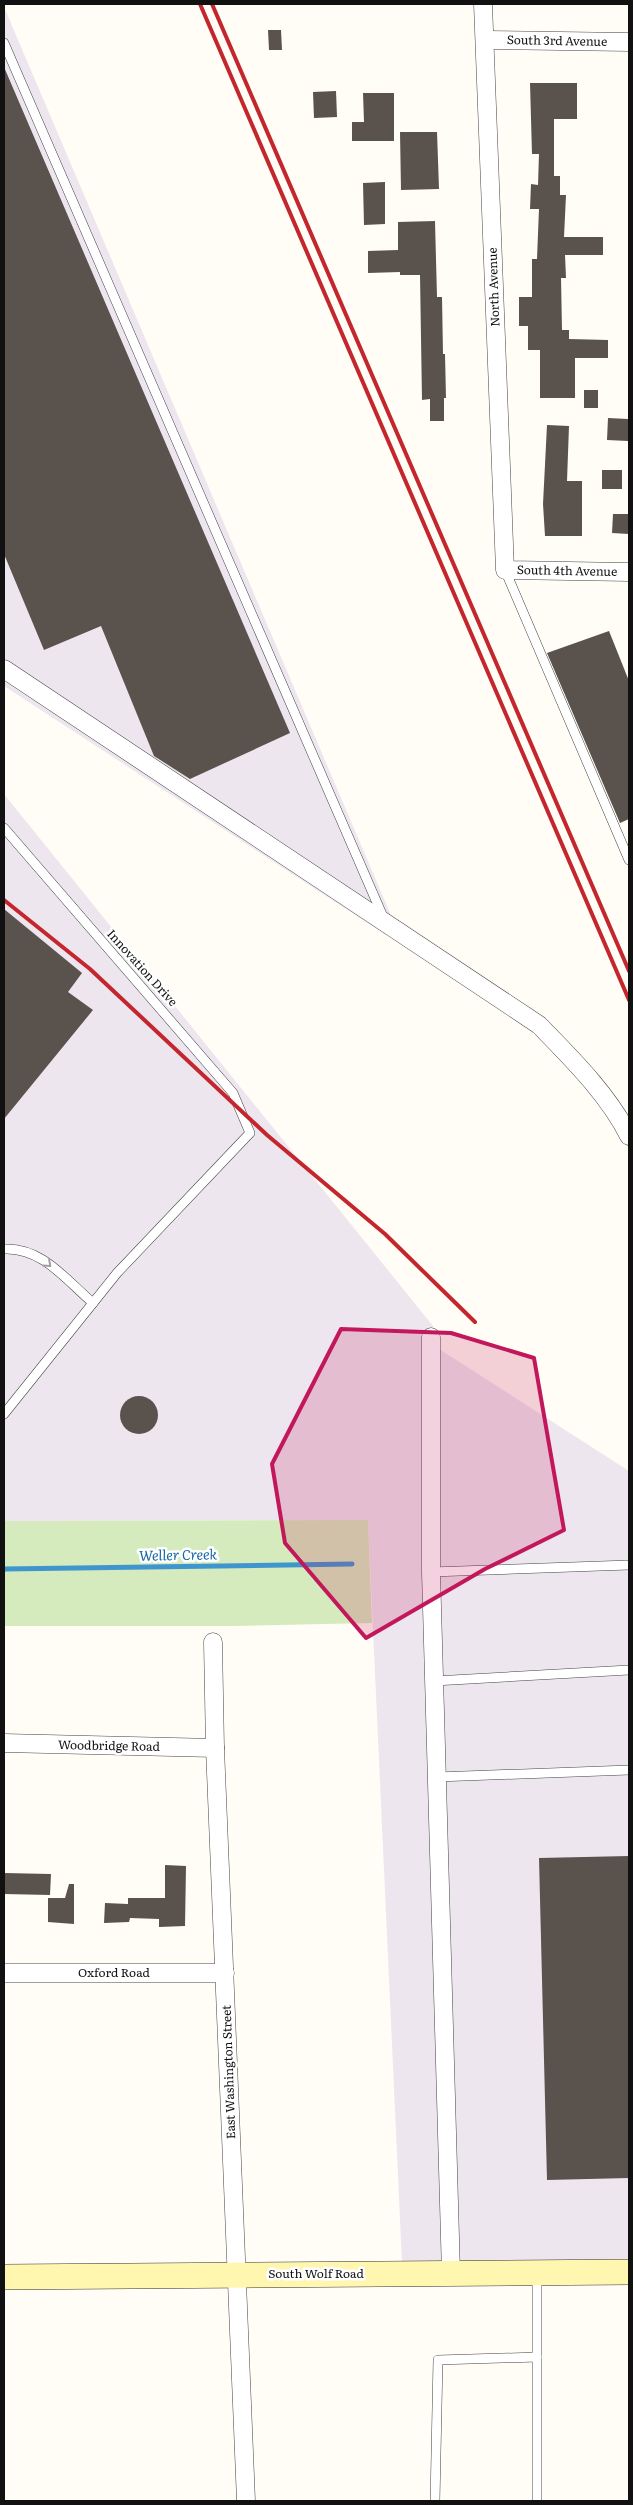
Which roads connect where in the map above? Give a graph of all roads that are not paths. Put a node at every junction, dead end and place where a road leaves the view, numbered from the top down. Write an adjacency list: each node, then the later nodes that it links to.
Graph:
1 (483, 4): 2 (street, North Avenue)
2 (484, 40): 3 (street, South 3rd Avenue); 5 (street, North Avenue)
3 (629, 42)
4 (4, 43): 10 (lane)
5 (505, 570): 6 (street, South 4th Avenue); 9 (lane)
6 (629, 572)
7 (4, 669): 10 (street)
8 (4, 828): 13 (lane, Innovation Drive)
9 (629, 860)
10 (386, 923): 11 (street)
11 (629, 1136)
12 (4, 1248): 13 (lane, one-way to 13)
13 (93, 1304): 15 (lane)
14 (431, 1337): 17 (street)
15 (4, 1414)
16 (629, 1565): 17 (lane)
17 (431, 1572): 20 (street)
18 (213, 1642): 22 (street, East Washington Street)
19 (629, 1670): 20 (lane)
20 (434, 1681): 24 (street)
21 (4, 1743): 22 (street, Woodbridge Road)
22 (215, 1748): 25 (street, East Washington Street)
23 (629, 1770): 24 (lane)
24 (437, 1777): 28 (street)
25 (225, 1972): 26 (street, Oxford Road); 30 (street, East Washington Street)
26 (4, 1973)
27 (629, 2272): 29 (main road, South Wolf Road)
28 (452, 2273): 29 (main road, South Wolf Road); 30 (main road, South Wolf Road)
29 (537, 2273): 32 (lane)
30 (238, 2274): 31 (main road, South Wolf Road); 33 (street, East Washington Street)
31 (4, 2277)
32 (537, 2357): 34 (lane); 35 (lane)
33 (246, 2501)
34 (435, 2501)
35 (537, 2501)

